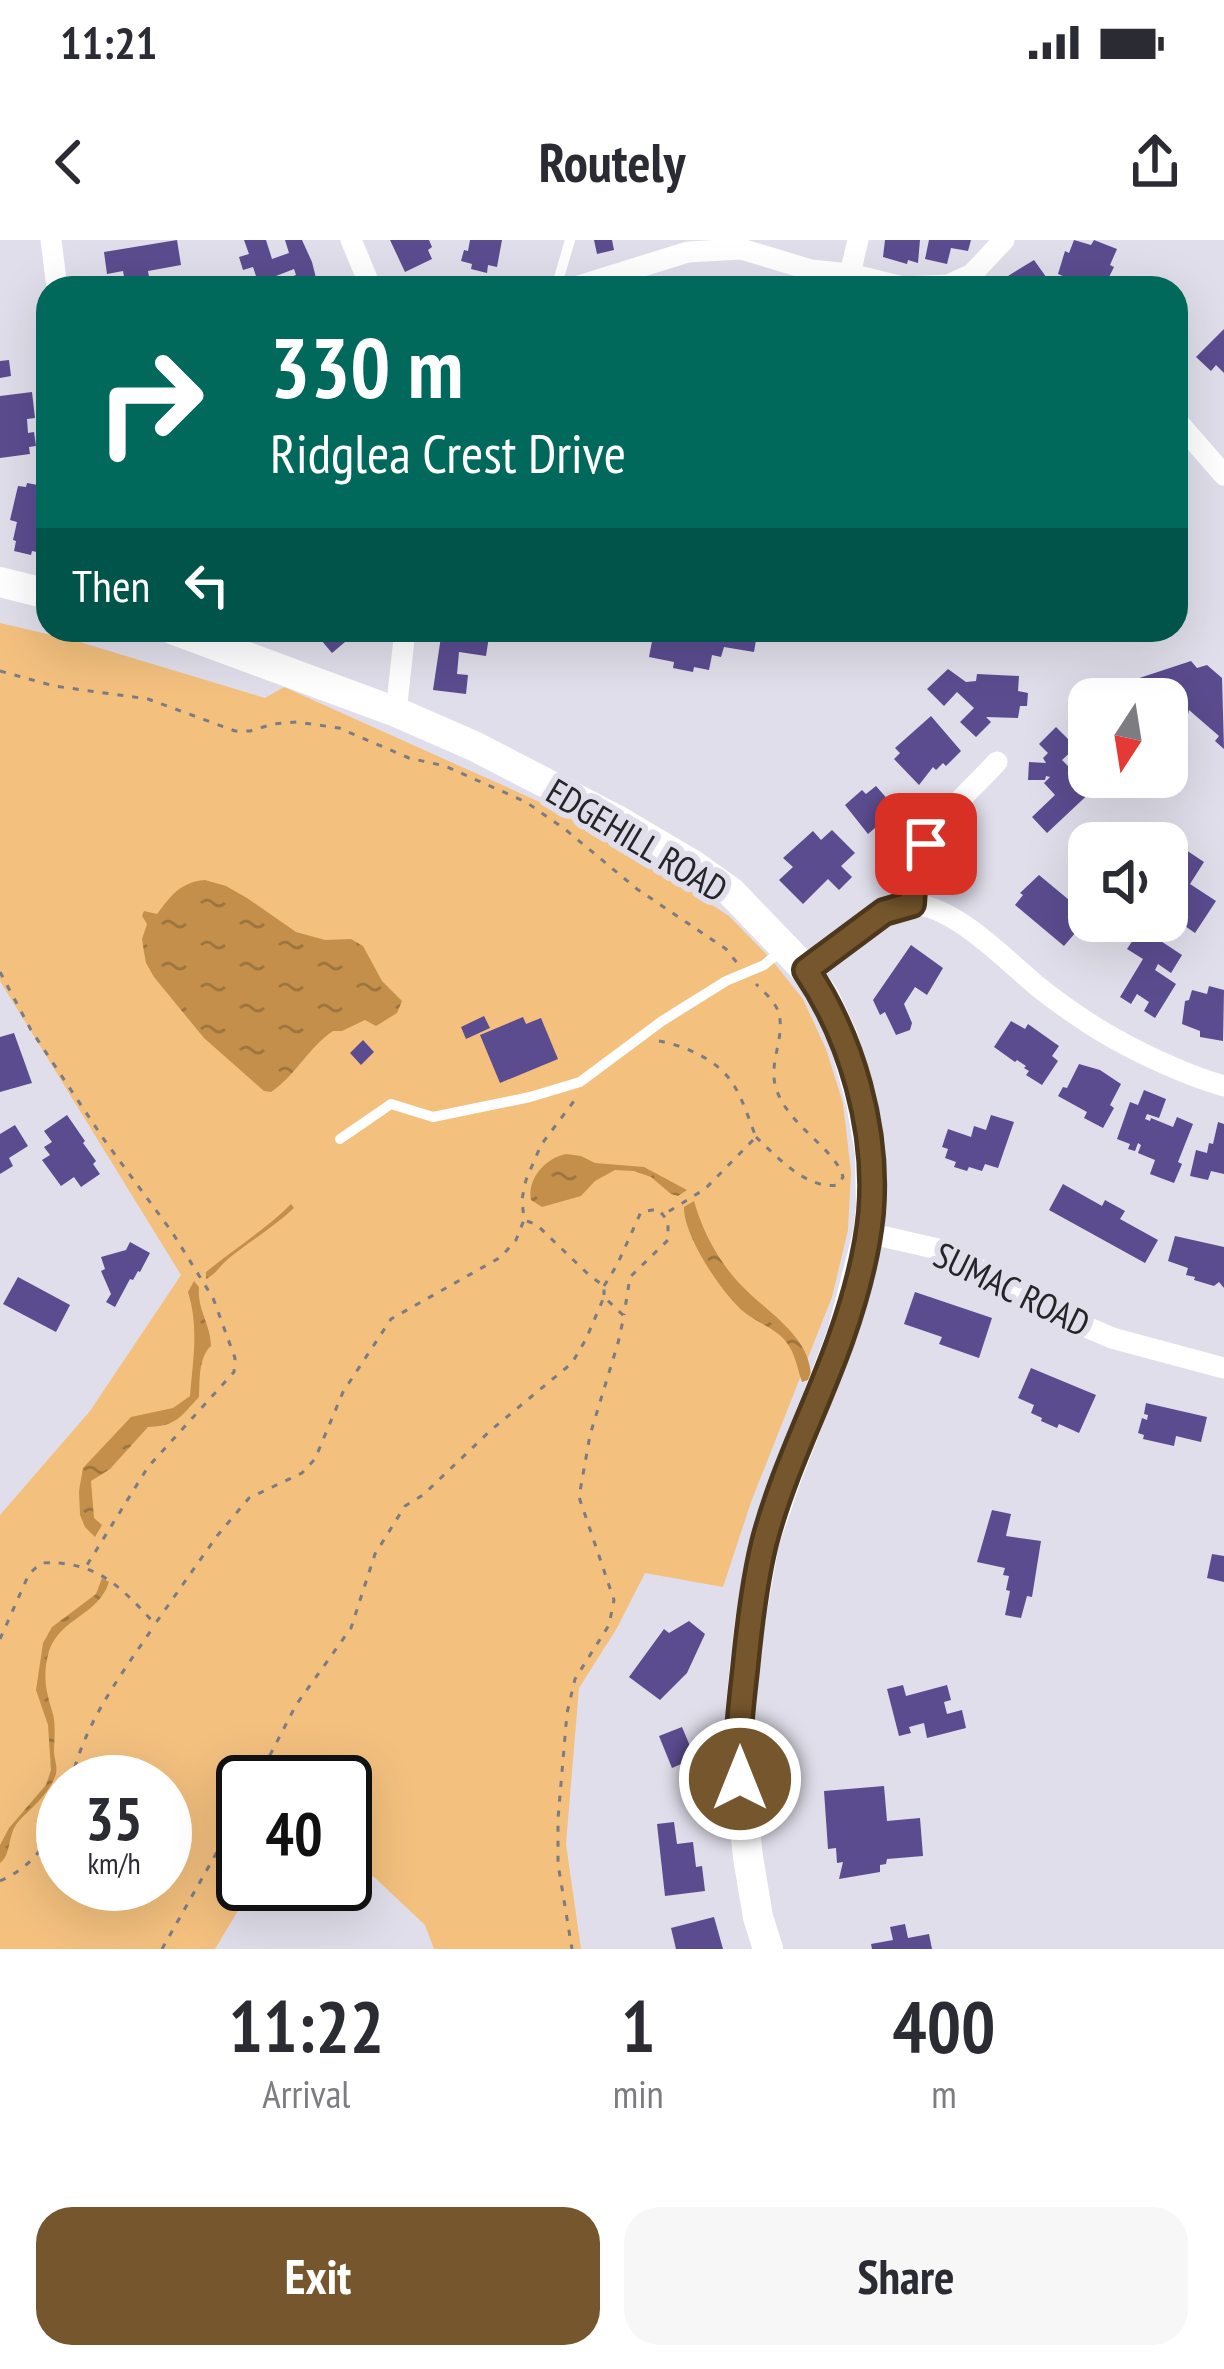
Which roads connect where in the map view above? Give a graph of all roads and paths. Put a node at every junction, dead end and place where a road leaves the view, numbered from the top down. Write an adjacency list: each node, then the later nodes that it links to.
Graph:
1 (51, 240): 8 (street)
2 (351, 240): 9 (street)
3 (570, 240): 10 (lane)
4 (857, 240): 7 (street)
5 (1004, 240): 13 (street)
6 (668, 249): 7 (street); 11 (street)
7 (850, 274): 12 (street)
8 (56, 276)
9 (366, 276)
10 (560, 276)
11 (602, 276)
12 (858, 276)
13 (968, 276)
14 (1188, 434): 15 (street)
15 (1224, 476)
16 (0, 582): 17 (street)
17 (36, 591)
18 (206, 642): 21 (street, EDGEHILL ROAD)
19 (404, 642): 21 (street)
20 (0, 671): 26 (path)
21 (396, 712): 24 (street, EDGEHILL ROAD)
22 (997, 762): 23 (street)
23 (912, 904): 24 (street); 29 (street)
24 (796, 958): 26 (lane); 34 (street, EDGEHILL ROAD)
25 (0, 972): 39 (path)
26 (747, 974): 27 (lane); 30 (path)
27 (638, 1038): 28 (lane); 30 (path)
28 (576, 1083): 31 (lane); 33 (path)
29 (1224, 1086)
30 (756, 1137): 32 (path)
31 (340, 1139)
32 (663, 1215): 35 (path); 37 (path)
33 (524, 1220): 35 (path); 40 (path)
34 (868, 1233): 38 (street, SUMAC ROAD); 49 (street, EDGEHILL ROAD)
35 (604, 1286): 36 (path)
36 (604, 1297): 37 (path); 43 (path)
37 (623, 1316): 48 (path)
38 (1224, 1368)
39 (86, 1568): 40 (path); 41 (path)
40 (155, 1624): 42 (path)
41 (0, 1639)
42 (77, 1755)
43 (270, 1755)
44 (216, 1854): 47 (path)
45 (36, 1857): 46 (path)
46 (0, 1881)
47 (162, 1949)
48 (572, 1949)
49 (768, 1949)

